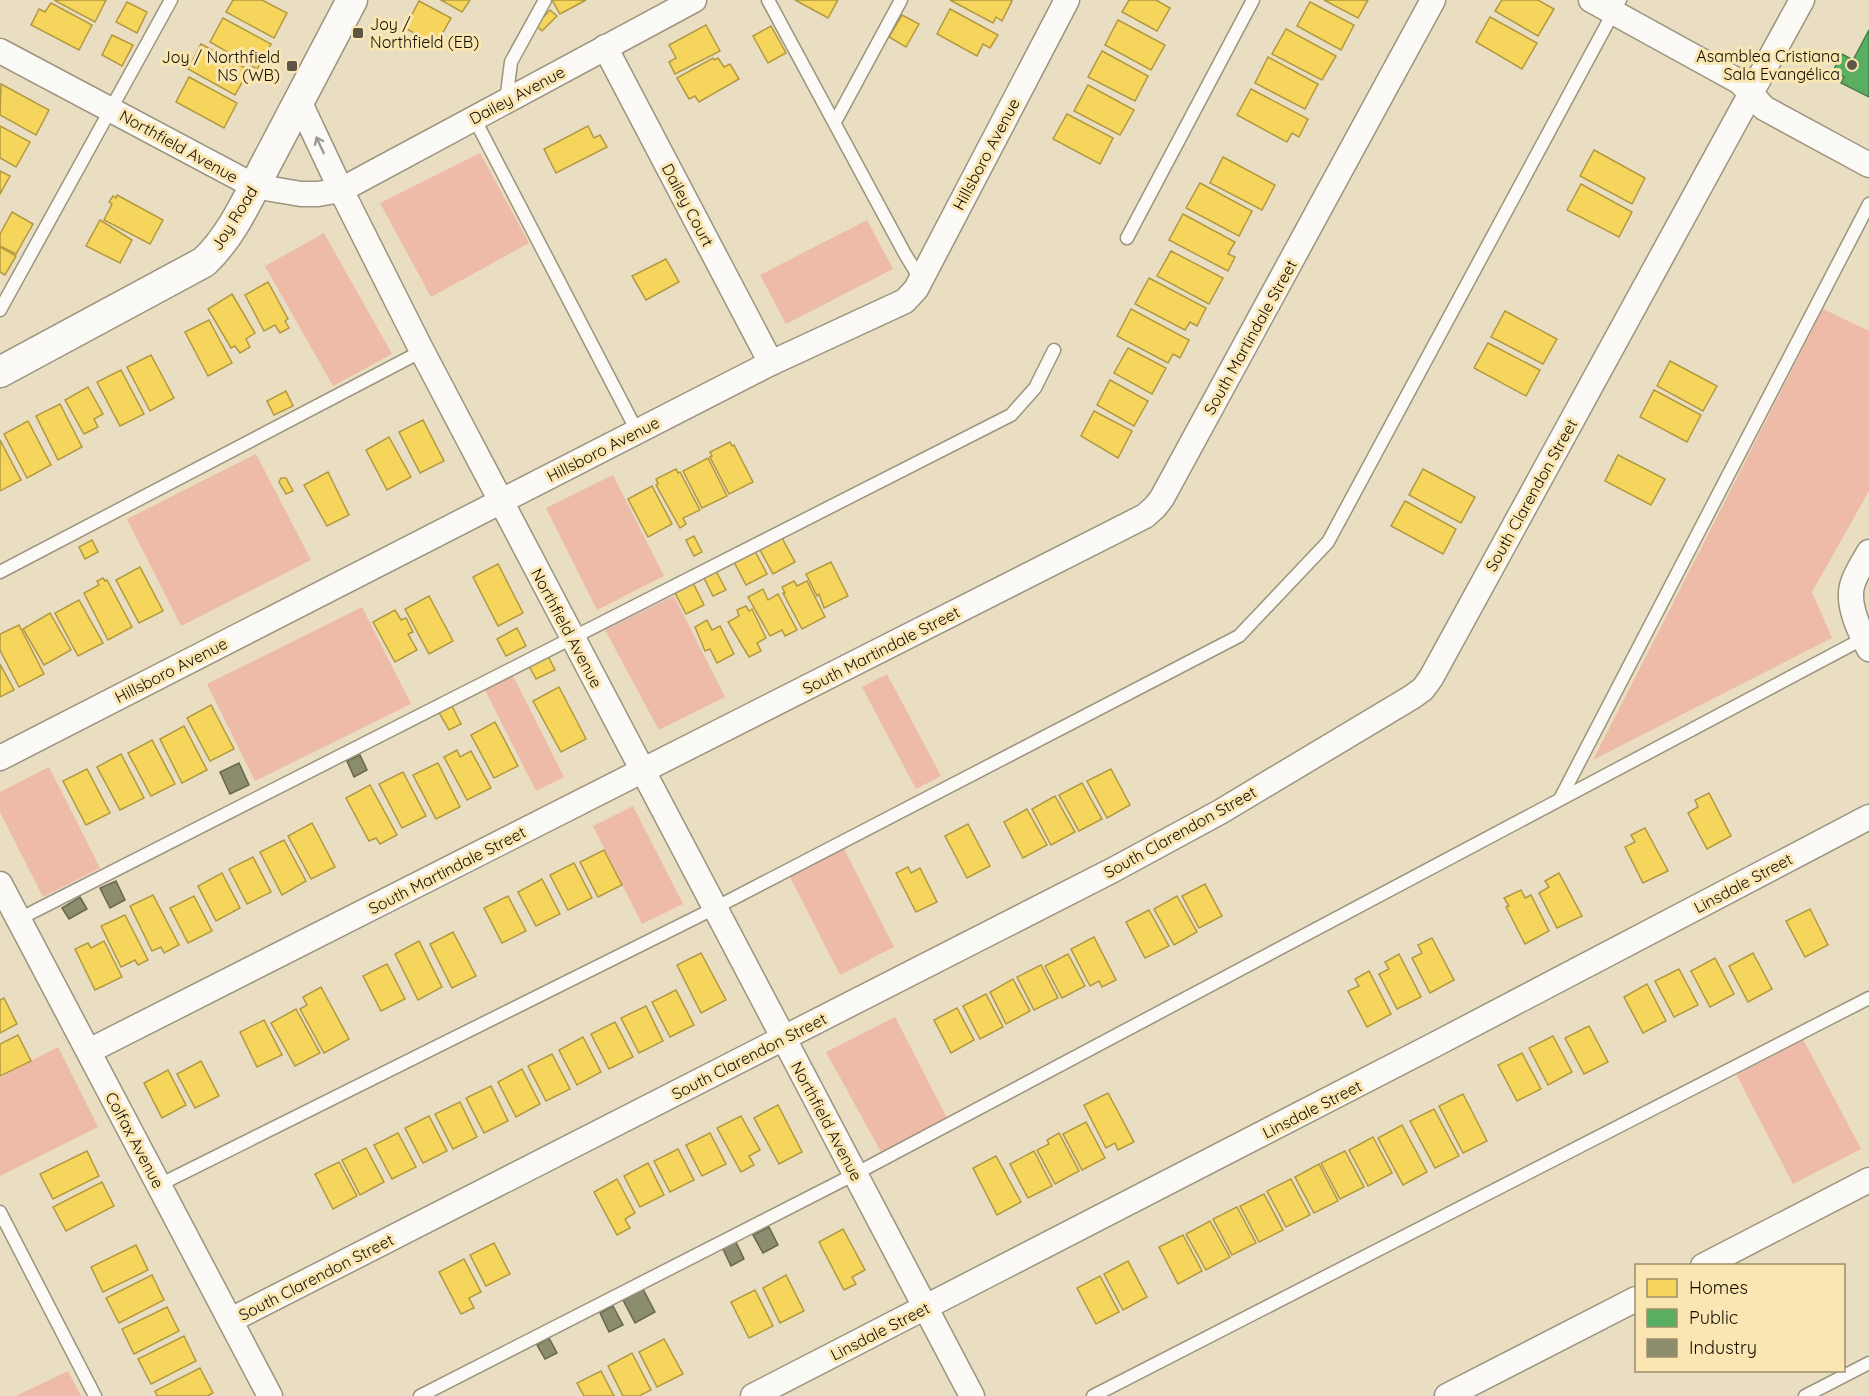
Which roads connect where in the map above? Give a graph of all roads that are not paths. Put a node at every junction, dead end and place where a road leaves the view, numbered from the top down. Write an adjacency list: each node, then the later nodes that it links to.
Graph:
1 (171, 0): 18 (lane)
2 (352, 0): 17 (street, Joy Road)
3 (544, 0): 16 (lane)
4 (694, 0): 13 (street, Dailey Avenue)
5 (768, 0): 20 (lane)
6 (901, 0): 20 (lane)
7 (1067, 0): 26 (street, Hillsboro Avenue)
8 (1252, 0): 25 (lane)
9 (1433, 0): 39 (street, South Martindale Street)
10 (1591, 0): 12 (street)
11 (1802, 0): 15 (street, South Clarendon Street)
12 (1617, 6): 15 (street); 43 (lane)
13 (605, 47): 16 (street, Dailey Avenue); 30 (street, Dailey Court)
14 (0, 51): 18 (street, Northfield Avenue)
15 (1750, 94): 21 (street); 46 (street, South Clarendon Street)
16 (506, 100): 19 (street, Dailey Avenue)
17 (299, 101): 22 (street, Joy Road); 23 (street, one-way to 17)
18 (111, 109): 22 (street, Northfield Avenue); 27 (lane)
19 (474, 118): 23 (street, Dailey Avenue); 32 (lane)
20 (835, 122): 26 (lane)
21 (1869, 165)
22 (254, 186): 23 (street, Northfield Avenue); 31 (street, Joy Road)
23 (341, 190): 29 (street, Northfield Avenue)
24 (1869, 204): 40 (lane)
25 (1127, 238)
26 (921, 280): 30 (street, Hillsboro Avenue)
27 (0, 310)
28 (1054, 350): 36 (lane)
29 (422, 351): 33 (street, Northfield Avenue); 35 (lane)
30 (771, 363): 32 (street, Hillsboro Avenue)
31 (0, 372)
32 (636, 432): 33 (street, Hillsboro Avenue)
33 (501, 501): 36 (street, Northfield Avenue); 38 (street, Hillsboro Avenue)
34 (1869, 552): 37 (street)
35 (0, 572)
36 (572, 637): 39 (street, Northfield Avenue); 44 (lane)
37 (1867, 641): 40 (lane)
38 (0, 758)
39 (643, 771): 43 (street, Northfield Avenue); 47 (street, South Martindale Street)
40 (1560, 799): 48 (lane)
41 (1869, 817): 54 (street, Linsdale Street)
42 (0, 884): 44 (street, Colfax Avenue)
43 (715, 908): 46 (street, Northfield Avenue); 50 (lane)
44 (19, 919): 47 (street, Colfax Avenue)
45 (1869, 998): 62 (lane)
46 (784, 1039): 48 (street, Northfield Avenue); 55 (street, South Clarendon Street)
47 (89, 1052): 50 (street, Colfax Avenue)
48 (855, 1174): 54 (street, Northfield Avenue); 59 (lane)
49 (1869, 1180): 52 (street)
50 (159, 1185): 55 (street, Colfax Avenue)
51 (0, 1212): 57 (lane)
52 (1707, 1264)
53 (1635, 1300): 63 (street)
54 (926, 1308): 60 (street, Linsdale Street); 61 (street, Northfield Avenue)
55 (231, 1320): 58 (street, Colfax Avenue)
56 (1869, 1363): 64 (lane)
57 (95, 1396)
58 (270, 1396)
59 (420, 1396)
60 (753, 1396)
61 (972, 1396)
62 (1093, 1396)
63 (1447, 1396)
64 (1805, 1396)

